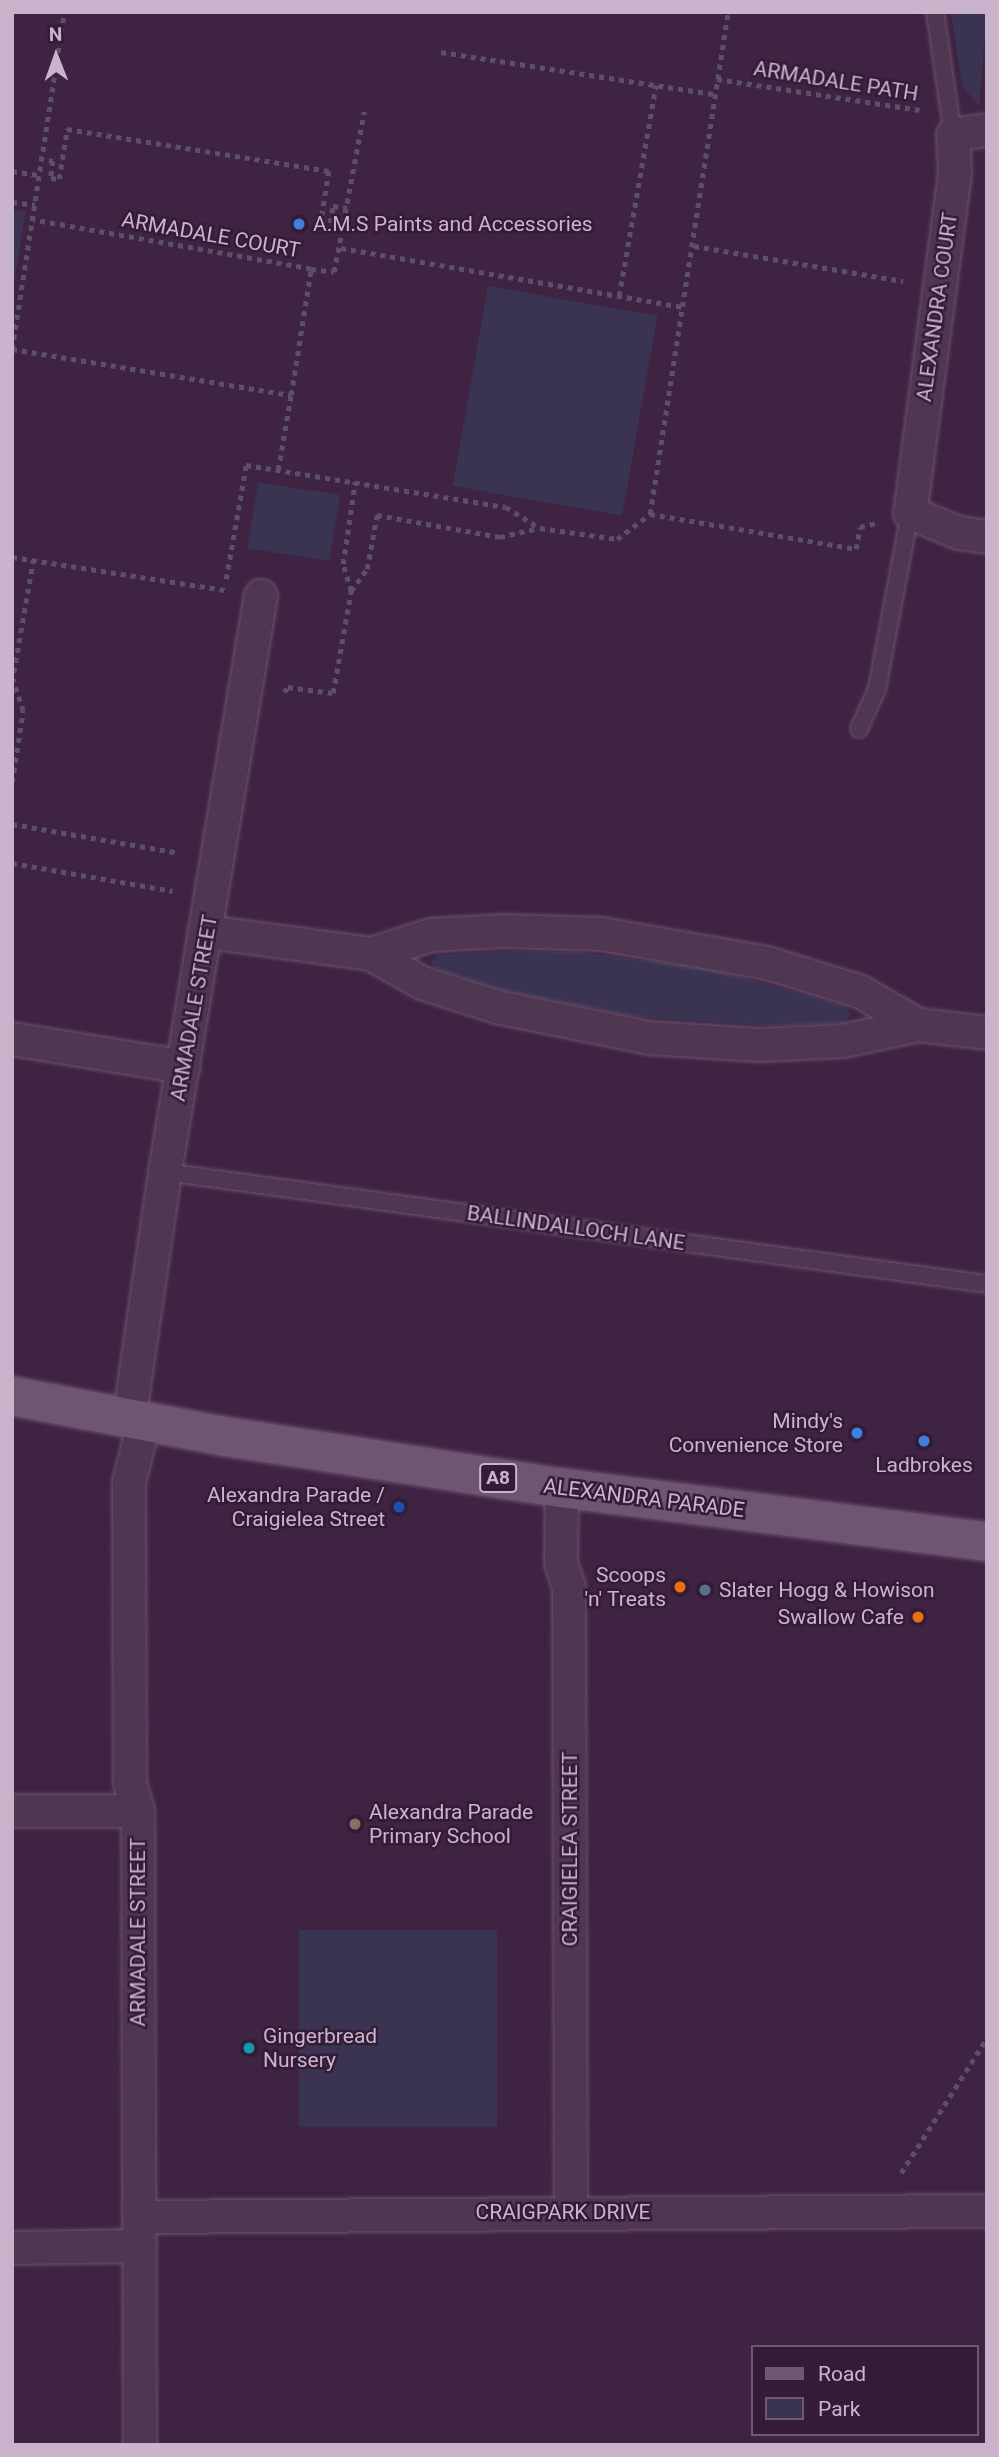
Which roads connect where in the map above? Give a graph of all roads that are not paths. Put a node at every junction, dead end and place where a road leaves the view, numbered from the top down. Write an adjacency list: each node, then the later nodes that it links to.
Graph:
1 (935, 12): 3 (lane)
2 (987, 130): 3 (street)
3 (953, 135): 4 (street, ALEXANDRA COURT)
4 (910, 513): 5 (street); 7 (lane)
5 (987, 537)
6 (261, 596): 8 (street, ARMADALE STREET)
7 (859, 729)
8 (208, 932): 9 (street); 13 (street, ARMADALE STREET)
9 (371, 954): 10 (street); 10 (street)
10 (918, 1025): 11 (street)
11 (987, 1033)
12 (12, 1039): 13 (street)
13 (184, 1067): 14 (street, ARMADALE STREET)
14 (165, 1172): 15 (lane, BALLINDALLOCH LANE); 17 (street, ARMADALE STREET)
15 (987, 1284)
16 (12, 1396): 17 (main road, ALEXANDRA PARADE / A8)
17 (137, 1421): 18 (main road, ALEXANDRA PARADE / A8); 21 (street, ARMADALE STREET)
18 (562, 1488): 19 (main road, ALEXANDRA PARADE / A8); 22 (street, CRAIGIELEA STREET)
19 (987, 1542)
20 (12, 1811): 21 (street)
21 (138, 1811): 24 (street, ARMADALE STREET)
22 (571, 2211): 23 (street, CRAIGPARK DRIVE); 24 (street, CRAIGPARK DRIVE)
23 (987, 2211)
24 (140, 2231): 25 (street, CRAIGPARK DRIVE); 26 (street, ARMADALE STREET)
25 (12, 2248)
26 (140, 2445)

